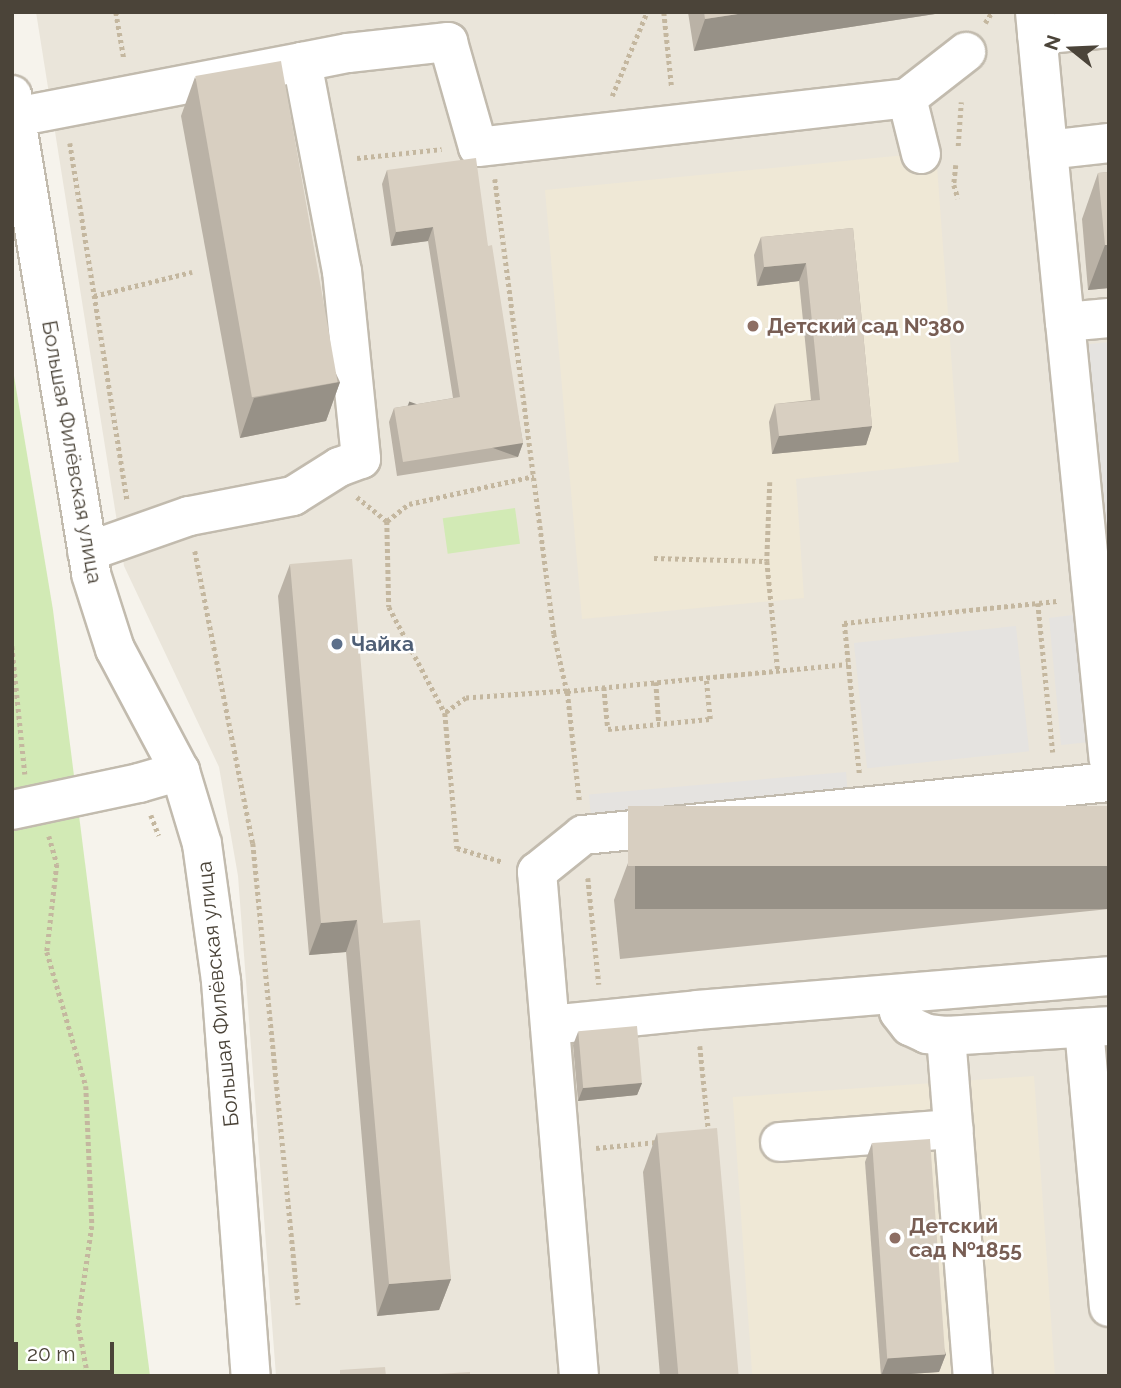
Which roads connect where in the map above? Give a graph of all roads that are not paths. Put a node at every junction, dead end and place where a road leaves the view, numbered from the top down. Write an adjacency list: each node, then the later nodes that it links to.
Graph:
1 (1036, 23): 2 (street); 8 (street)
2 (1109, 27)
3 (965, 52): 5 (street)
4 (302, 62): 5 (street); 6 (street); 12 (street)
5 (907, 98): 9 (street)
6 (14, 106): 12 (street, Большая Филёвская улица)
7 (1109, 144): 8 (street)
8 (1048, 150): 11 (street)
9 (921, 154)
10 (1109, 318): 11 (street)
11 (1065, 322): 13 (street)
12 (87, 552): 14 (street, Большая Филёвская улица)
13 (1109, 759)
14 (180, 771): 16 (street); 26 (street, Большая Филёвская улица)
15 (1109, 782): 19 (street)
16 (26, 808)
17 (1109, 975): 18 (street)
18 (895, 995): 19 (street); 21 (street)
19 (550, 1026): 27 (street)
20 (1096, 1027): 21 (street); 24 (street)
21 (946, 1036): 22 (street)
22 (954, 1129): 23 (street); 28 (street)
23 (780, 1142)
24 (1105, 1219): 25 (street)
25 (1109, 1307)
26 (250, 1376)
27 (579, 1376)
28 (973, 1376)

